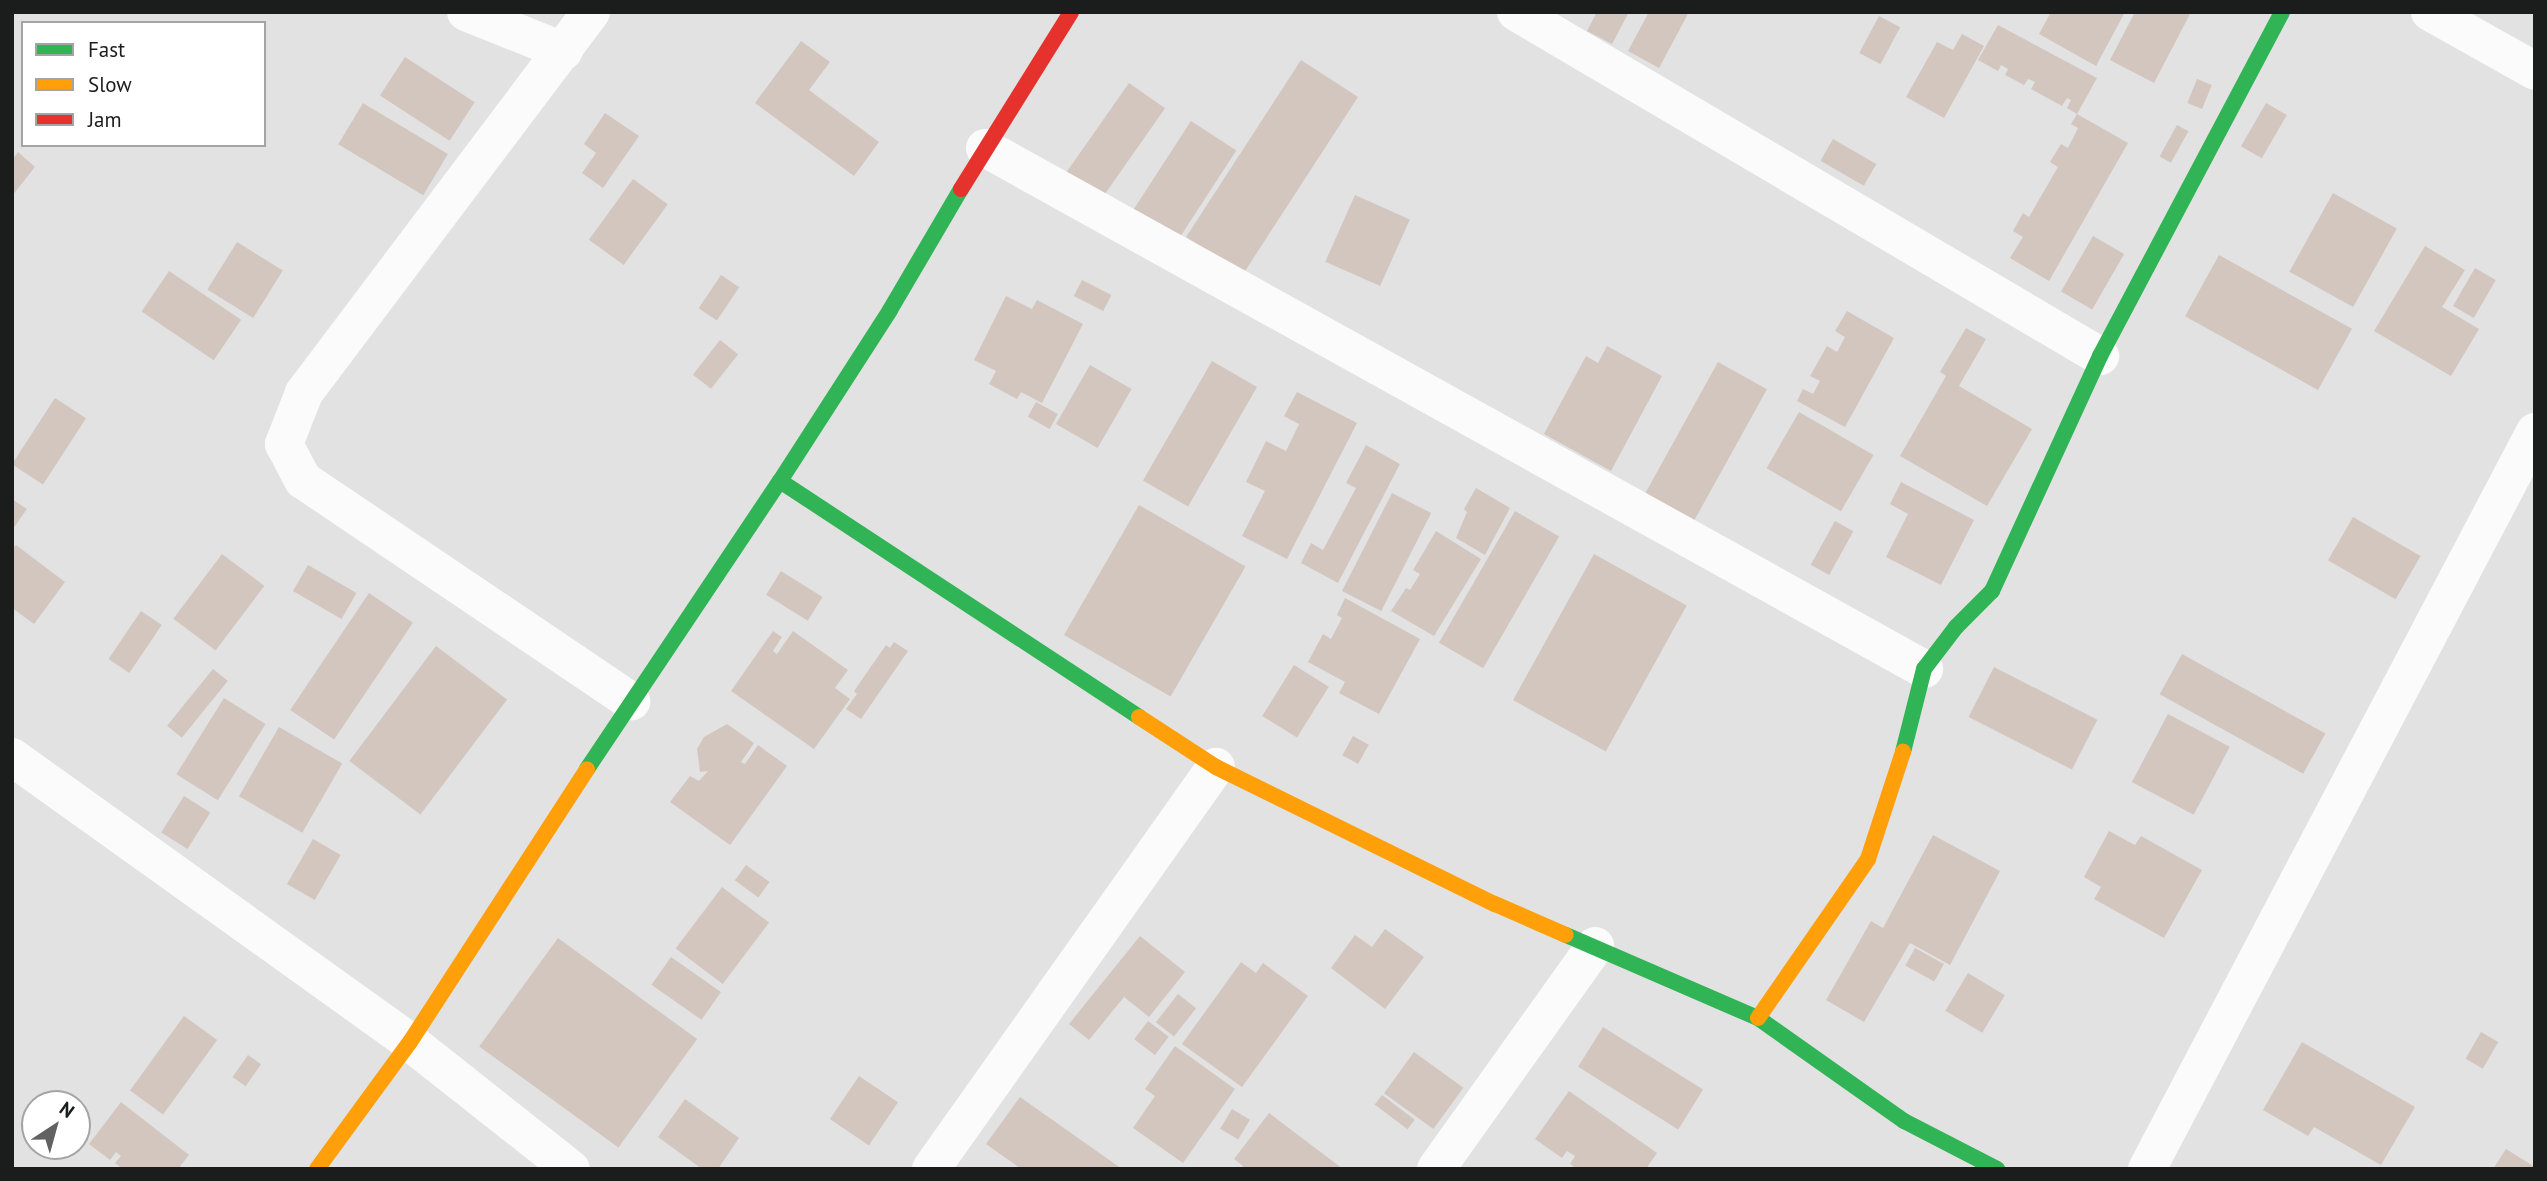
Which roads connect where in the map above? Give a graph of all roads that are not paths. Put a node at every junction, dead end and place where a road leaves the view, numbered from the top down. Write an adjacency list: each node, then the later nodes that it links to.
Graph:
1 (466, 12): 7 (street)
2 (591, 12): 7 (street)
3 (1071, 12): 9 (street)
4 (1516, 12): 10 (street)
5 (2282, 12): 10 (street)
6 (2430, 12): 8 (street)
7 (563, 51): 14 (street)
8 (2535, 71)
9 (985, 148): 12 (street); 13 (street)
10 (2100, 356): 13 (street)
11 (2535, 432): 25 (street)
12 (780, 481): 14 (street); 16 (street)
13 (1924, 669): 18 (street)
14 (631, 701): 19 (street)
15 (12, 757): 19 (street)
16 (1216, 767): 17 (street); 22 (street)
17 (1595, 946): 18 (street); 23 (street)
18 (1758, 1018): 24 (street)
19 (410, 1042): 20 (street); 21 (street)
20 (317, 1169)
21 (571, 1169)
22 (931, 1169)
23 (1436, 1169)
24 (1997, 1169)
25 (2147, 1169)

